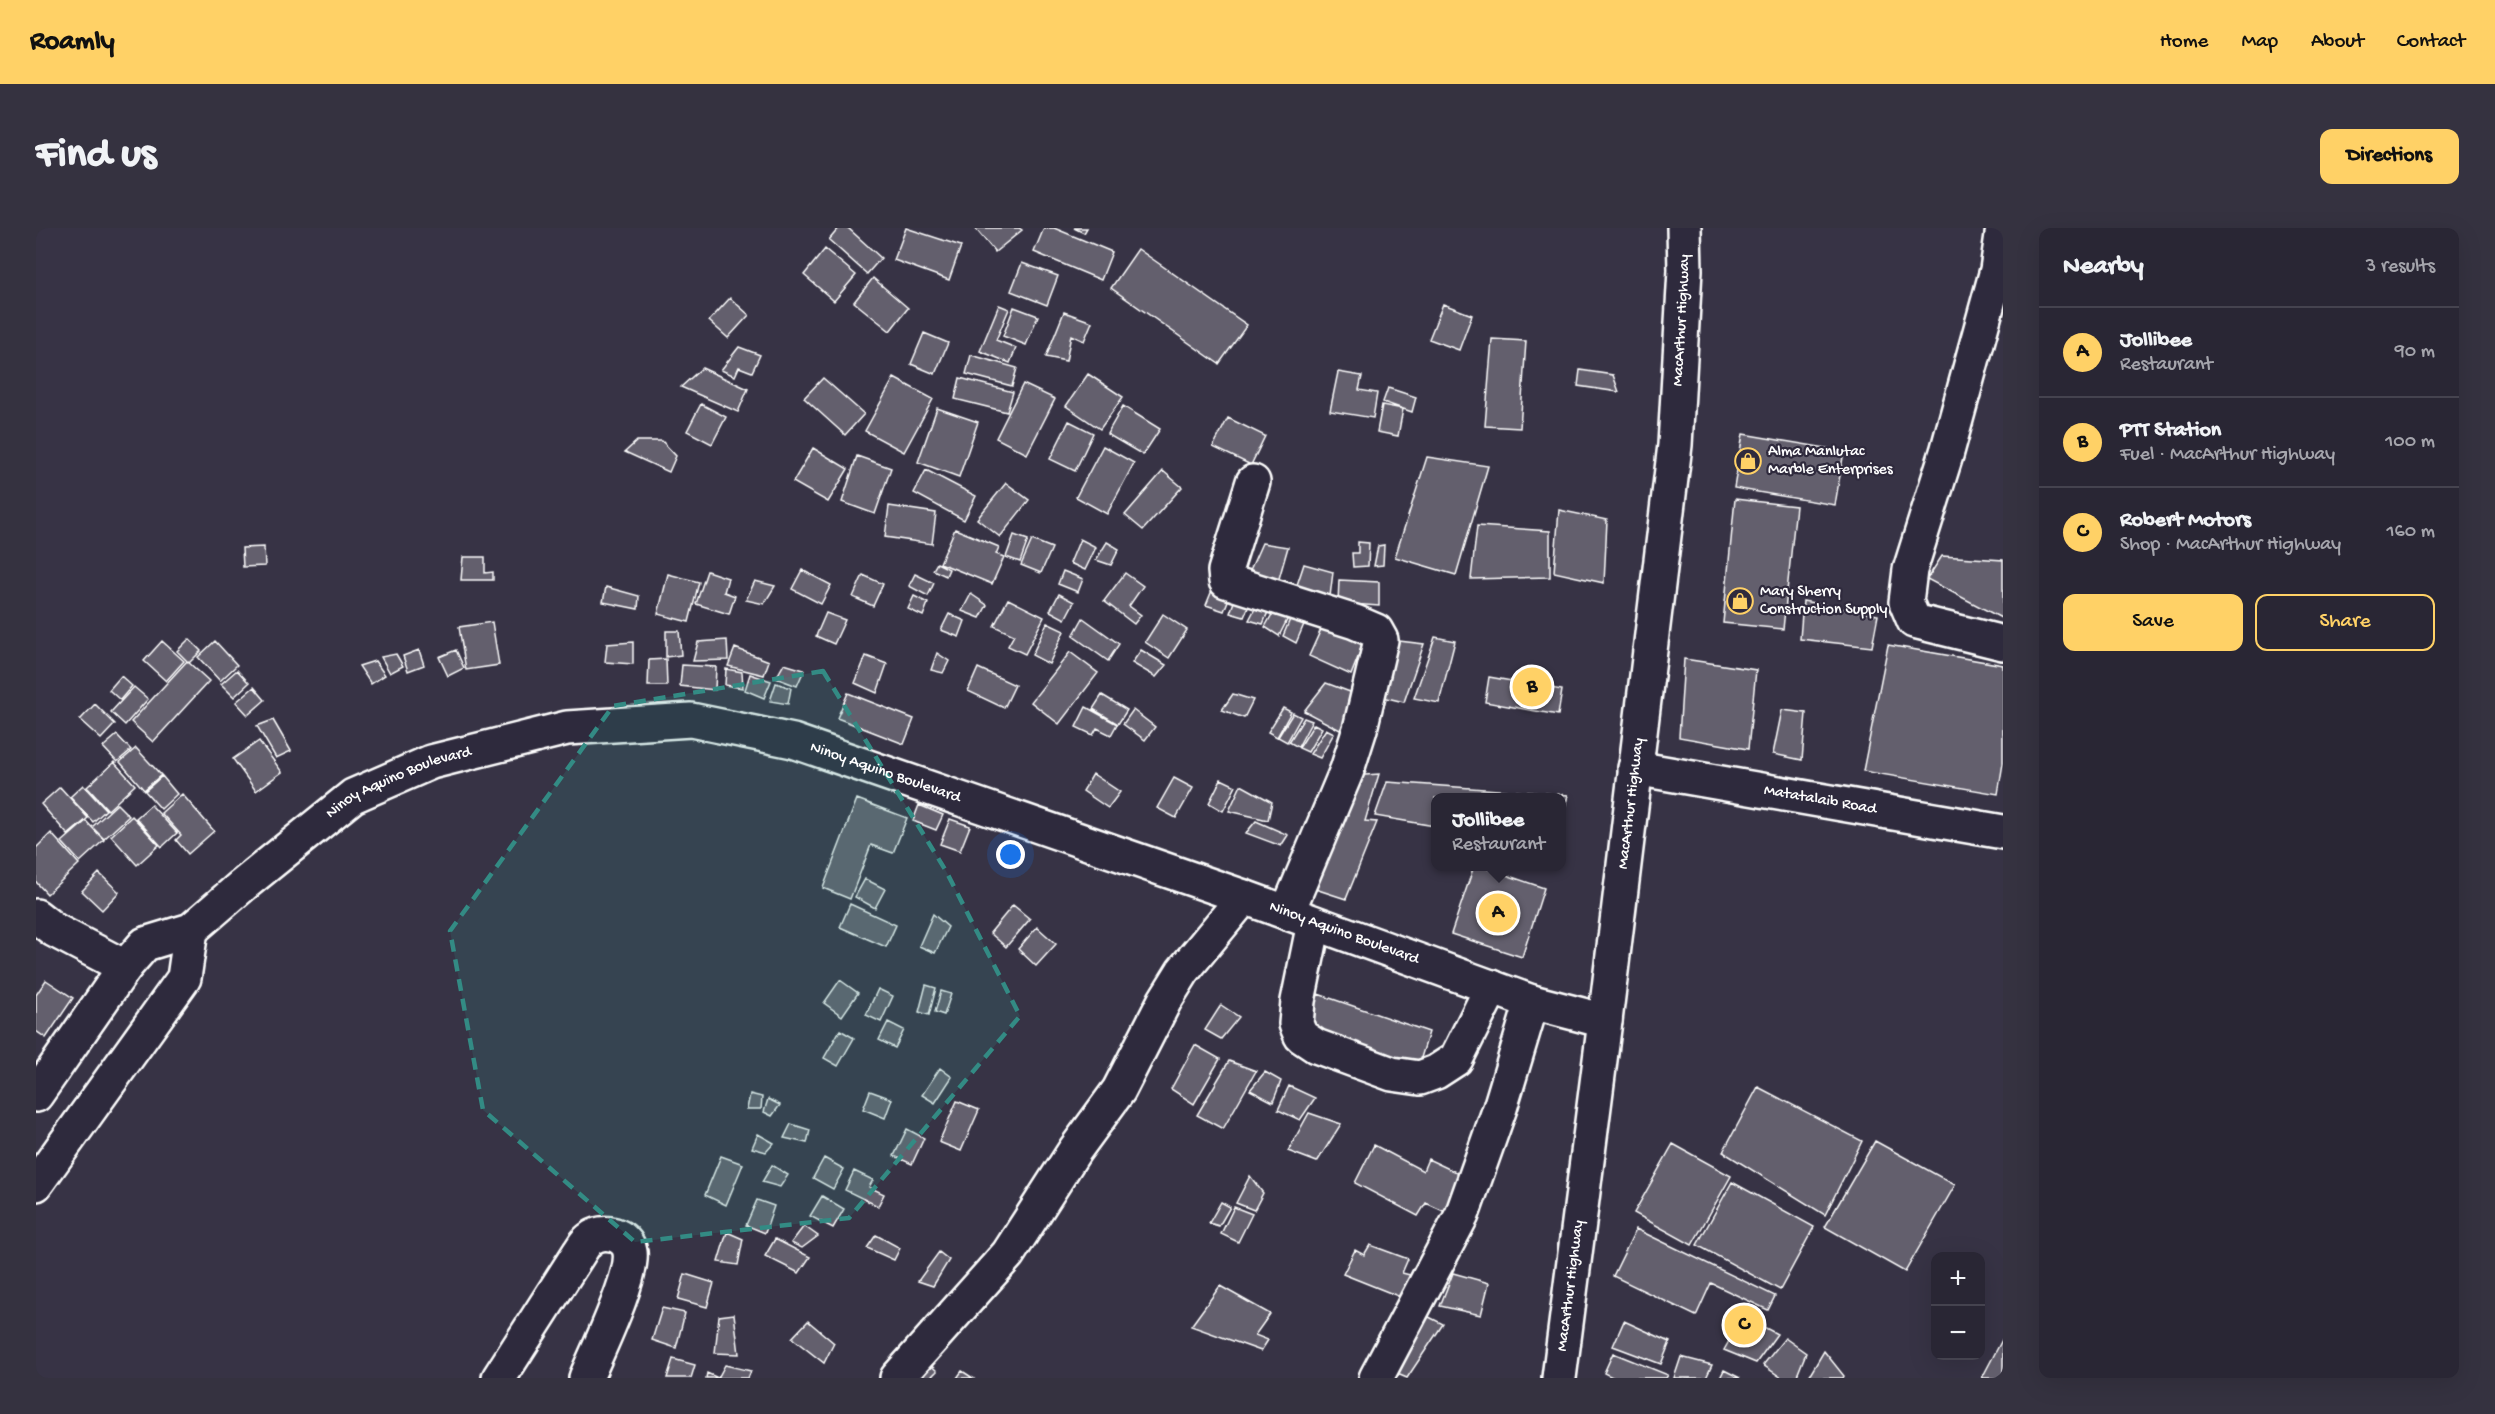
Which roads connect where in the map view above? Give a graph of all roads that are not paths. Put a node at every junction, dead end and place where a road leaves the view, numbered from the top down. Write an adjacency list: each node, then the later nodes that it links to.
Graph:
1 (1684, 228): 5 (main road, MacArthur Highway)
2 (2003, 228): 4 (main road)
3 (1253, 482): 9 (main road)
4 (2003, 643)
5 (1635, 768): 6 (main road, Matatalaib Road); 14 (main road, MacArthur Highway)
6 (2003, 832)
7 (1244, 897): 9 (main road, Ninoy Aquino Boulevard); 10 (main road, Ninoy Aquino Boulevard); 19 (main road)
8 (36, 916): 11 (main road)
9 (1301, 918): 12 (main road, Ninoy Aquino Boulevard); 12 (main road)
10 (191, 930): 11 (main road, Ninoy Aquino Boulevard); 16 (main road)
11 (125, 967): 15 (main road, Ninoy Aquino Boulevard)
12 (1492, 987): 13 (main road, Ninoy Aquino Boulevard)
13 (1532, 1002): 14 (main road, Ninoy Aquino Boulevard); 20 (main road)
14 (1605, 1021): 21 (main road, MacArthur Highway)
15 (36, 1095)
16 (36, 1184)
17 (499, 1378): 18 (main road)
18 (586, 1378)
19 (897, 1378)
20 (1376, 1378)
21 (1559, 1378)

